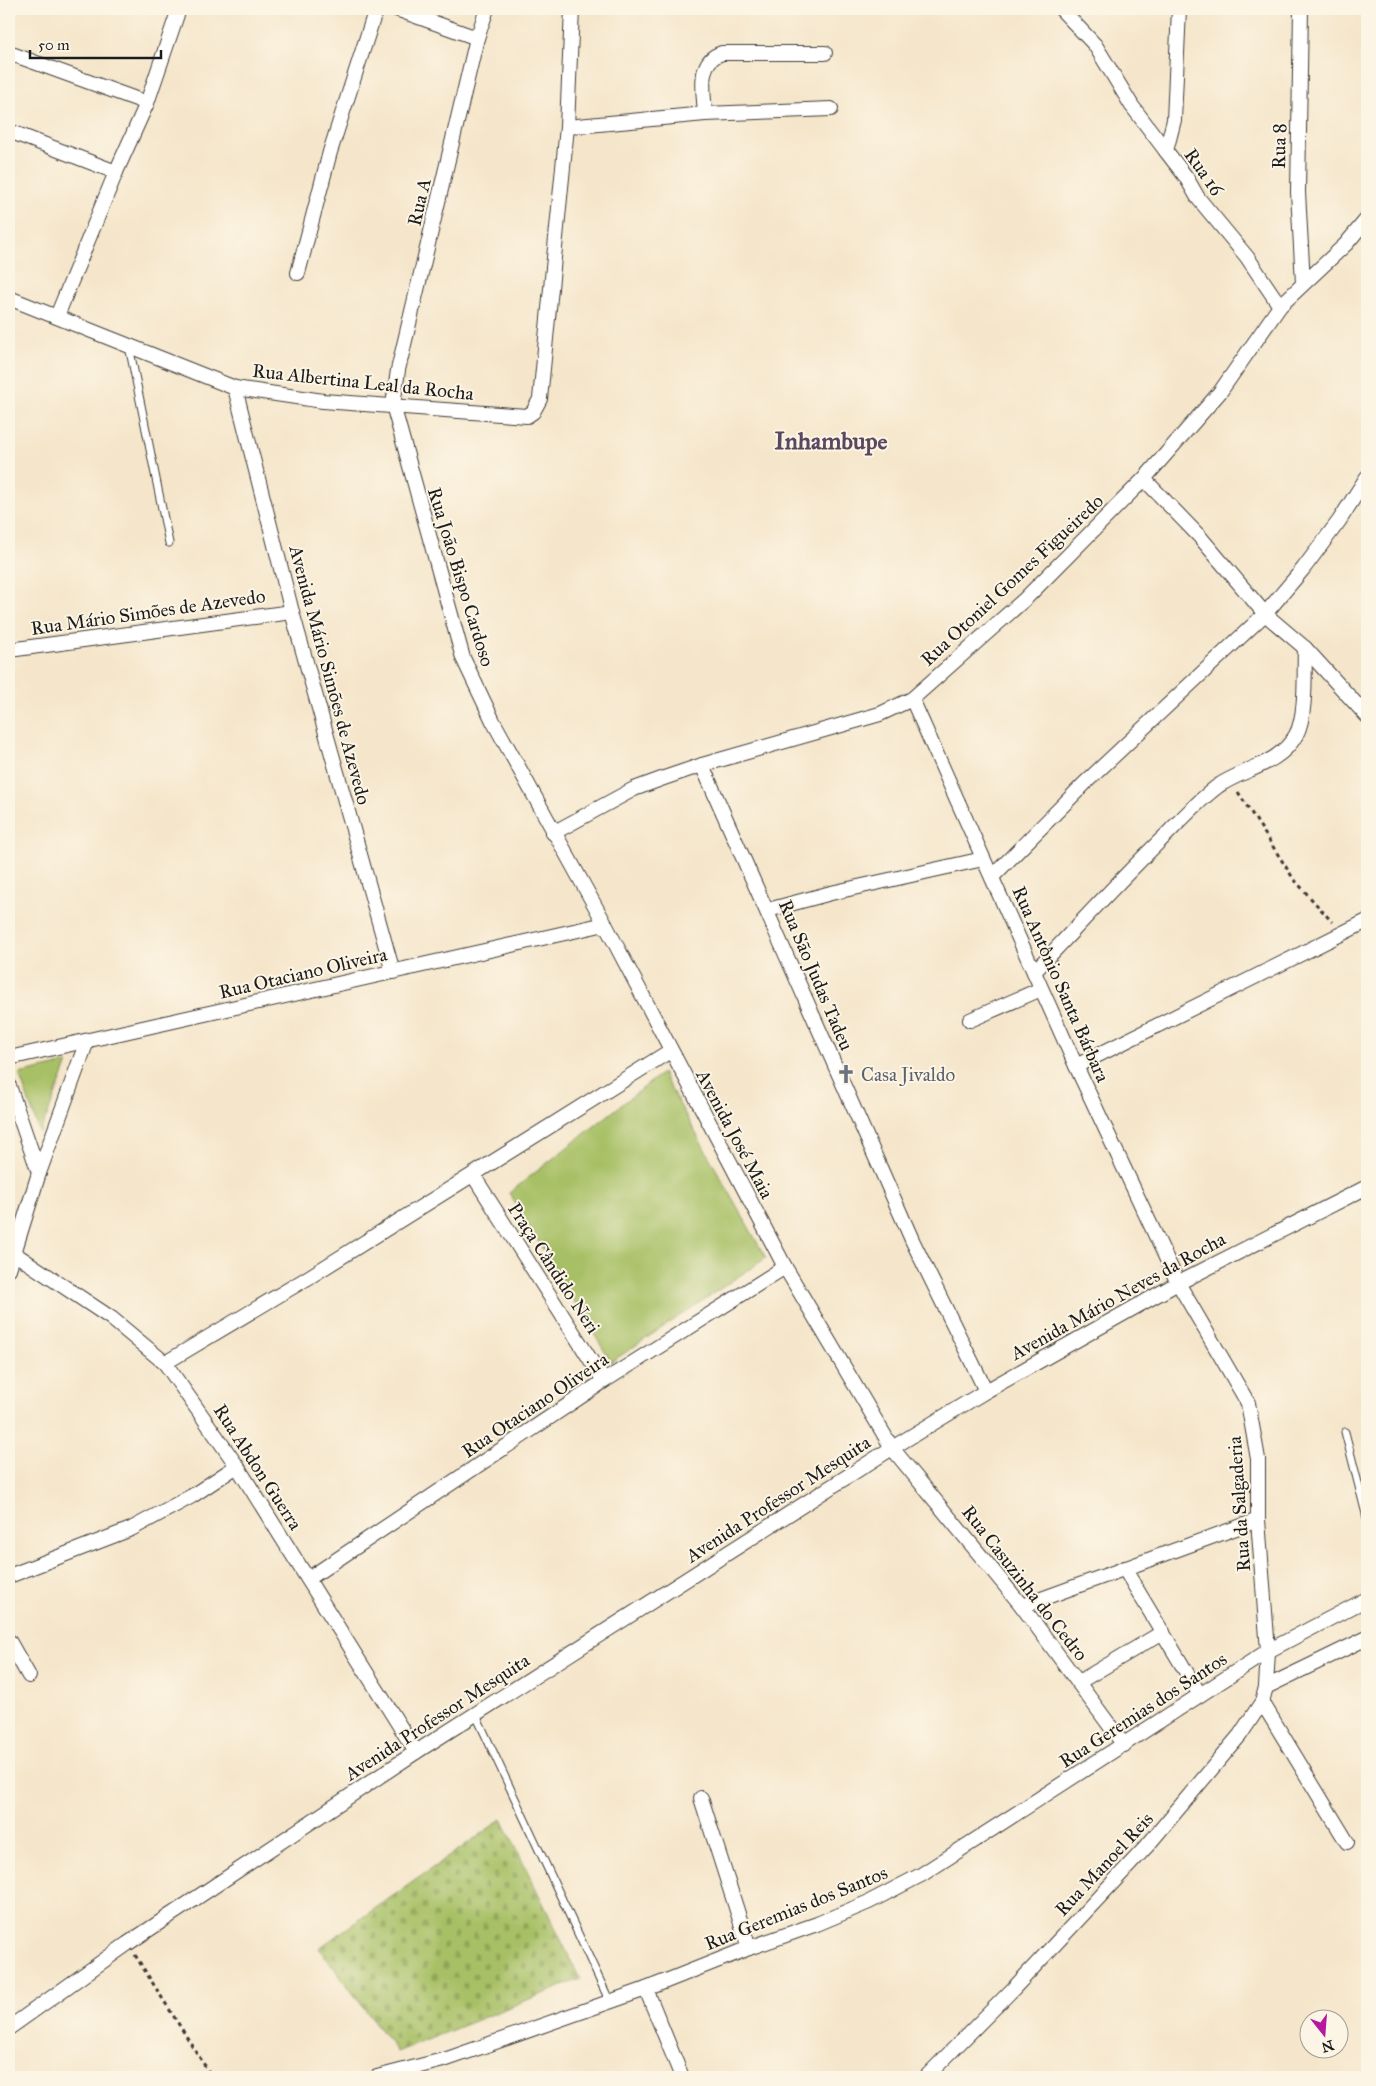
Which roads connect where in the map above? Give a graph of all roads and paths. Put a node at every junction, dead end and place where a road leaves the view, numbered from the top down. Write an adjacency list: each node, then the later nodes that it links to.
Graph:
1 (179, 9): 12 (street)
2 (376, 9): 20 (street)
3 (396, 9): 9 (street)
4 (487, 9): 9 (street, Rua A)
5 (572, 9): 15 (street)
6 (1061, 9): 17 (street)
7 (1179, 9): 17 (street, Rua 16)
8 (1301, 9): 21 (street, Rua 8)
9 (477, 38): 27 (street, Rua A)
10 (9, 53): 12 (street)
11 (825, 53): 14 (street)
12 (147, 103): 18 (street)
13 (831, 109): 14 (street)
14 (705, 114): 15 (street)
15 (567, 127): 27 (street, Rua Albertina Leal da Rocha)
16 (9, 131): 18 (street)
17 (1166, 152): 23 (street, Rua 16)
18 (116, 172): 24 (street)
19 (1367, 219): 21 (street, Rua Otoniel Gomes Figueiredo)
20 (298, 273)
21 (1303, 283): 23 (street, Rua Otoniel Gomes Figueiredo)
22 (9, 298): 24 (street, Rua Albertina Leal da Rocha)
23 (1280, 306): 29 (street, Rua Otoniel Gomes Figueiredo)
24 (57, 316): 25 (street, Rua Albertina Leal da Rocha)
25 (129, 346): 26 (street, Rua Albertina Leal da Rocha); 30 (lane)
26 (235, 388): 27 (street, Rua Albertina Leal da Rocha); 31 (street, Avenida Mário Simões de Azevedo)
27 (393, 405): 39 (street, Rua João Bispo Cardoso)
28 (1367, 477): 32 (street)
29 (1144, 479): 32 (street); 35 (street, Rua Otoniel Gomes Figueiredo)
30 (169, 543)
31 (292, 612): 34 (street, Rua Mário Simões de Azevedo); 46 (street, Avenida Mário Simões de Azevedo)
32 (1264, 614): 33 (street); 41 (street)
33 (1305, 648): 36 (street); 38 (street)
34 (9, 650)
35 (912, 699): 37 (street, Rua Otoniel Gomes Figueiredo); 40 (street, Rua Antônio Santa Bárbara)
36 (1367, 716)
37 (702, 765): 39 (street, Rua Otoniel Gomes Figueiredo); 42 (street, Rua São Judas Tadeu)
38 (1230, 779): 45 (path); 47 (street)
39 (553, 833): 44 (street, Avenida José Maia)
40 (983, 859): 41 (street, Rua Antônio Santa Bárbara); 42 (street)
41 (992, 877): 47 (street, Rua Antônio Santa Bárbara)
42 (768, 910): 64 (street, Rua São Judas Tadeu)
43 (1367, 921): 45 (street)
44 (605, 924): 46 (street, Rua Otaciano Oliveira); 51 (street, Avenida José Maia)
45 (1343, 935): 53 (street)
46 (393, 972): 50 (street, Rua Otaciano Oliveira)
47 (1034, 972): 48 (street, Rua Antônio Santa Bárbara)
48 (1042, 990): 49 (street); 53 (street, Rua Antônio Santa Bárbara)
49 (970, 1020)
50 (87, 1042): 52 (street, Rua Otaciano Oliveira); 55 (street)
51 (670, 1051): 56 (street); 59 (street, Avenida José Maia)
52 (9, 1058)
53 (1076, 1066): 61 (street, Rua Antônio Santa Bárbara)
54 (9, 1086): 55 (street)
55 (39, 1173): 58 (street)
56 (473, 1175): 62 (street); 63 (street, Praça Cândido Neri)
57 (1367, 1187): 61 (street, Avenida Mário Neves da Rocha)
58 (15, 1254): 60 (street); 62 (street, Rua Abdon Guerra)
59 (785, 1266): 63 (street, Rua Otaciano Oliveira); 66 (street, Avenida José Maia)
60 (9, 1269)
61 (1178, 1283): 64 (street, Avenida Mário Neves da Rocha); 69 (street, Rua da Salgaderia)
62 (165, 1363): 67 (street, Rua Abdon Guerra)
63 (604, 1381): 72 (street, Rua Otaciano Oliveira)
64 (986, 1391): 66 (street, Avenida Mário Neves da Rocha)
65 (1344, 1432): 68 (lane)
66 (892, 1448): 74 (street, Rua Casuzinha do Cedro); 84 (street, Avenida Professor Mesquita)
67 (237, 1466): 71 (street); 72 (street, Rua Abdon Guerra)
68 (1367, 1518)
69 (1258, 1520): 70 (street); 78 (street, Rua da Salgaderia)
70 (1124, 1568): 74 (street); 75 (street)
71 (9, 1576)
72 (308, 1579): 86 (street, Rua Abdon Guerra)
73 (1367, 1599): 78 (street, Rua Geremias dos Santos)
74 (1022, 1606): 80 (street, Rua Casuzinha do Cedro)
75 (1163, 1632): 80 (street); 82 (street)
76 (1367, 1638): 81 (street)
77 (9, 1641): 79 (street)
78 (1268, 1651): 81 (street, Rua Manoel Reis); 82 (street, Rua Geremias dos Santos)
79 (29, 1676)
80 (1079, 1682): 85 (street, Rua Casuzinha do Cedro)
81 (1266, 1687): 83 (street, Rua Manoel Reis)
82 (1200, 1695): 85 (street, Rua Geremias dos Santos)
83 (1262, 1702): 88 (street); 97 (street, Rua Manoel Reis)
84 (475, 1713): 86 (street, Avenida Professor Mesquita); 92 (lane)
85 (1124, 1745): 90 (street, Rua Geremias dos Santos)
86 (416, 1752): 89 (street, Avenida Professor Mesquita)
87 (701, 1798): 90 (street)
88 (1347, 1842)
89 (127, 1944): 93 (street, Avenida Professor Mesquita); 94 (path)
90 (749, 1948): 91 (street, Rua Geremias dos Santos)
91 (646, 1989): 92 (street, Rua Geremias dos Santos); 96 (street)
92 (610, 2002): 95 (street, Rua Geremias dos Santos)
93 (9, 2028)
94 (212, 2077)
95 (377, 2077)
96 (682, 2077)
97 (926, 2077)

